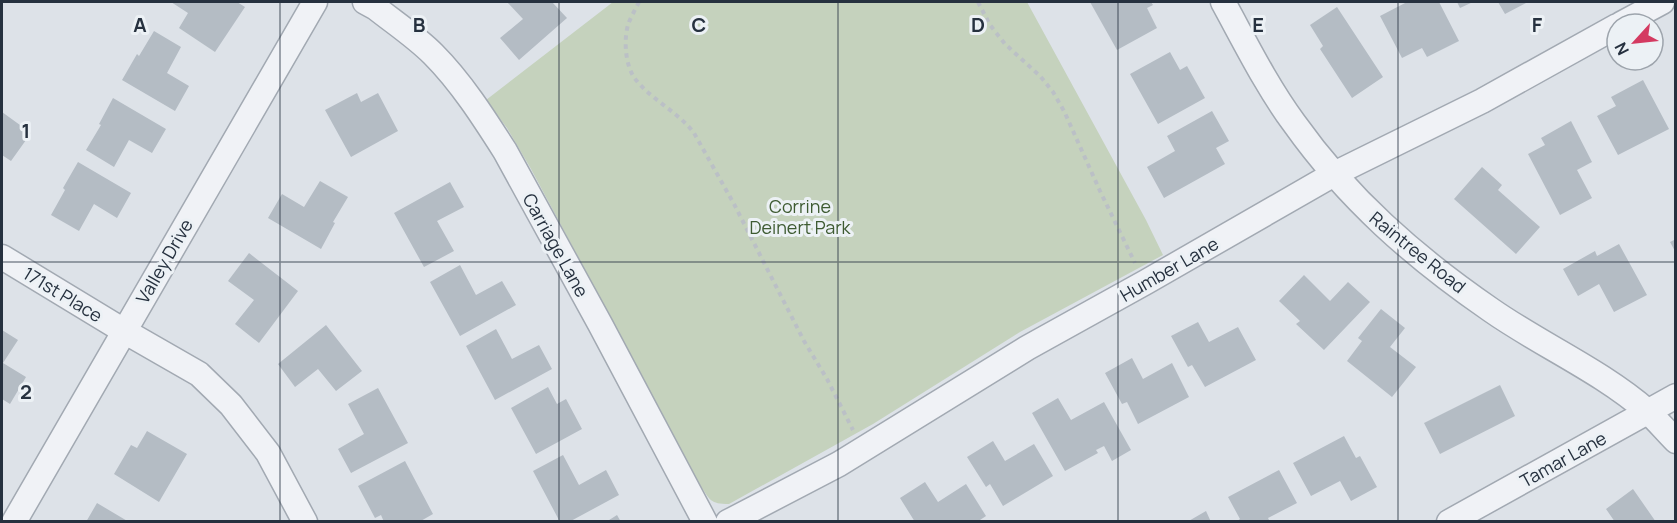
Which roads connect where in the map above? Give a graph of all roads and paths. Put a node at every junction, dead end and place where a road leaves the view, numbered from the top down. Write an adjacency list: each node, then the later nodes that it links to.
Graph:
1 (315, 2): 12 (street, Valley Drive)
2 (365, 2): 19 (street, Carriage Lane)
3 (639, 2): 16 (path)
4 (978, 2): 11 (path)
5 (1223, 2): 9 (street, Raintree Road)
6 (1662, 2): 7 (street)
7 (1643, 12)
8 (1605, 33): 9 (street, Humber Lane)
9 (1334, 174): 11 (street, Humber Lane); 14 (street, Raintree Road)
10 (2, 257): 12 (street, 171st Place)
11 (1146, 282): 16 (street, Humber Lane)
12 (124, 331): 17 (street, Valley Drive); 18 (street, 171st Place)
13 (1676, 396): 14 (street, Tamar Lane)
14 (1647, 411): 15 (street, Raintree Road); 21 (street, Tamar Lane)
15 (1676, 441)
16 (863, 450): 20 (street, Humber Lane)
17 (14, 522)
18 (305, 522)
19 (705, 522)
20 (728, 522)
21 (1449, 522)

